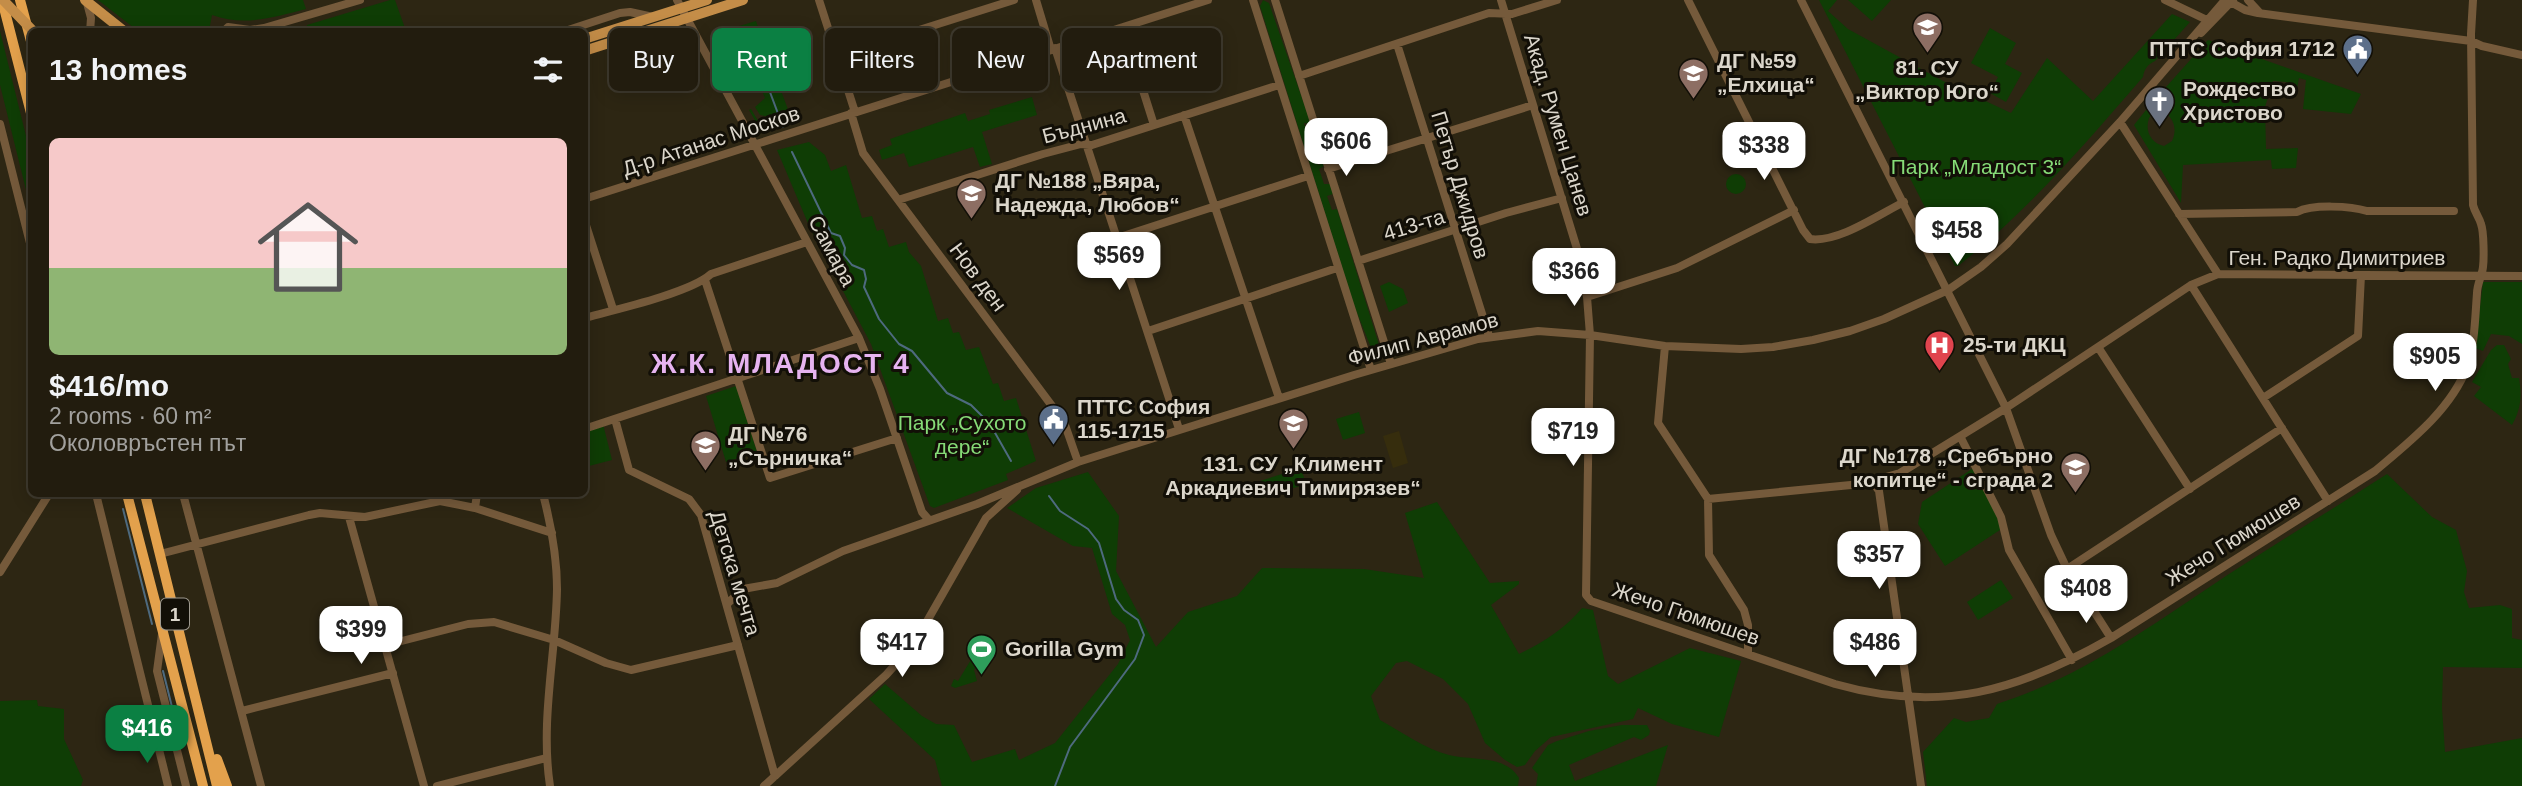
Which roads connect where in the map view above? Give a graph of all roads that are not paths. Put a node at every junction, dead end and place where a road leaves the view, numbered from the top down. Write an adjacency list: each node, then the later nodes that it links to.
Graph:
1 (3, 0): 27 (main road, bridge); 45 (highway)
2 (20, 0): 34 (highway)
3 (360, 0): 30 (street)
4 (706, 0): 21 (main road)
5 (743, 0): 21 (main road)
6 (819, 0): 32 (street, Нов ден)
7 (1013, 0): 33 (street)
8 (1036, 0): 39 (street)
9 (1208, 0): 26 (street, Д-р Атанас Москов)
10 (1252, 0): 43 (street)
11 (1275, 0): 42 (street)
12 (1501, 0): 22 (street, Акад. Румен Цанев)
13 (1557, 0): 22 (street)
14 (1688, 0): 62 (street)
15 (1801, 0): 60 (street)
16 (2165, 0): 25 (street)
17 (2248, 0): 23 (street)
18 (2473, 0): 36 (street, Жечо Гюмюшев)
19 (86, 1): 28 (street); 29 (main road)
20 (2229, 1): 23 (street); 25 (street, Филип Аврамов); 37 (street, Филип Аврамов)
21 (681, 9): 24 (main road); 40 (main road); 53 (street, Самара)
22 (1505, 14): 38 (street); 46 (street, Акад. Румен Цанев)
23 (2265, 14): 36 (street)
24 (653, 17): 31 (street); 35 (main road)
25 (2207, 20): 37 (street, Филип Аврамов)
26 (1123, 27): 39 (street, Д-р Атанас Москов); 51 (street)
27 (30, 28)
28 (90, 28)
29 (120, 28)
30 (264, 28)
31 (574, 28)
32 (828, 28)
33 (925, 28)
34 (28, 30)
35 (588, 38)
36 (2471, 40): 41 (street); 74 (street, Жечо Гюмюшев)
37 (2190, 42): 49 (street, Филип Аврамов)
38 (1397, 44): 42 (street); 52 (street, Петър Джидров)
39 (1053, 49): 47 (street, Д-р Атанас Москов); 54 (street)
40 (588, 51)
41 (2522, 55)
42 (1299, 76): 55 (street)
43 (1279, 85): 48 (street, Бъднина); 56 (street)
44 (847, 91): 47 (street, Нов ден)
45 (28, 101)
46 (1533, 105): 52 (street); 57 (street, Акад. Румен Цанев)
47 (853, 112): 53 (street, Д-р Атанас Москов); 59 (street, Нов ден)
48 (1184, 115): 51 (street, Бъднина); 61 (street)
49 (2120, 122): 64 (street); 78 (street, Филип Аврамов)
50 (0, 124): 67 (street)
51 (1154, 125): 54 (street, Бъднина)
52 (1428, 138): 55 (street); 65 (street, Петър Джидров)
53 (756, 144): 58 (street, Д-р Атанас Москов); 69 (street, Самара)
54 (1086, 145): 59 (street, Бъднина); 68 (street)
55 (1328, 169): 70 (street)
56 (1308, 176): 61 (street); 71 (street)
57 (1562, 198): 65 (street, 413-та); 79 (street, Акад. Румен Цанев)
58 (588, 199)
59 (898, 200): 101 (street, Нов ден)
60 (1904, 202): 62 (street); 78 (street)
61 (1214, 206): 68 (street); 80 (street)
62 (1794, 210): 79 (street)
63 (2454, 211): 64 (street)
64 (2179, 214): 72 (street)
65 (1457, 230): 70 (street, 413-та); 85 (street, Петър Джидров)
66 (588, 231): 81 (street)
67 (28, 235)
68 (1117, 238): 83 (street)
69 (807, 242): 76 (street); 86 (street, Самара)
70 (1358, 261): 89 (street)
71 (1337, 268): 80 (street); 90 (street)
72 (2218, 274): 73 (street, Ген. Радко Димитриев); 77 (street, Ген. Радко Димитриев)
73 (2361, 275): 74 (street, Ген. Радко Димитриев); 93 (street)
74 (2480, 276): 75 (street, Ген. Радко Димитриев); 113 (street, Жечо Гюмюшев)
75 (2522, 276)
76 (705, 280): 81 (street); 91 (street)
77 (2191, 285): 88 (street, Ген. Радко Димитриев); 93 (street)
78 (1948, 290): 87 (street, Филип Аврамов); 94 (street)
79 (1587, 297): 84 (street, Акад. Румен Цанев)
80 (1245, 299): 83 (street); 92 (street)
81 (613, 309): 82 (street)
82 (588, 317)
83 (1147, 331): 98 (street)
84 (1590, 335): 85 (street, Филип Аврамов); 87 (street, Филип Аврамов); 124 (street, Акад. Румен Цанев)
85 (1489, 336): 89 (street, Филип Аврамов)
86 (859, 338): 91 (street); 100 (street, Самара)
87 (1665, 346): 112 (street)
88 (2098, 347): 94 (street, Ген. Радко Димитриев); 104 (street)
89 (1391, 364): 90 (street, Филип Аврамов)
90 (1371, 370): 92 (street, Филип Аврамов)
91 (737, 378): 95 (street); 100 (street)
92 (1279, 398): 98 (street, Филип Аврамов)
93 (2263, 398): 97 (street)
94 (2006, 408): 99 (street, Ген. Радко Димитриев); 122 (street)
95 (615, 419): 96 (street); 125 (street, Детска мечта)
96 (588, 428)
97 (2282, 428): 104 (street); 113 (street)
98 (1179, 429): 101 (street, Филип Аврамов)
99 (1960, 436): 102 (street, Ген. Радко Димитриев); 132 (street)
100 (897, 438): 118 (street, Самара)
101 (1078, 461): 103 (street, Филип Аврамов)
102 (1872, 481): 112 (street, Ген. Радко Димитриев); 134 (street)
103 (1027, 482): 114 (street, Филип Аврамов); 117 (street)
104 (2190, 489): 122 (street)
105 (47, 497): 123 (street)
106 (97, 497): 141 (street)
107 (128, 497): 126 (highway, 1)
108 (146, 497): 121 (highway, 1)
109 (184, 497): 120 (street)
110 (477, 497): 115 (street)
111 (544, 497): 119 (street)
112 (1708, 499): 131 (street)
113 (2328, 500): 127 (street, Жечо Гюмюшев)
114 (977, 504): 117 (street); 118 (street, Филип Аврамов)
115 (475, 508): 116 (street); 119 (street)
116 (349, 517): 120 (street); 129 (street)
117 (986, 518): 139 (street)
118 (929, 520): 125 (street, Филип Аврамов)
119 (552, 533): 128 (street)
120 (196, 544): 121 (street); 135 (street)
121 (160, 554): 136 (highway, 1)
122 (2067, 569): 127 (street)
123 (0, 572)
124 (1586, 595): 131 (street, Жечо Гюмюшев)
125 (727, 604): 130 (street, Детска мечта)
126 (162, 631): 140 (highway, 1); 142 (street)
127 (2111, 638): 132 (street, Жечо Гюмюшев)
128 (554, 640): 129 (street); 130 (street); 137 (street)
129 (386, 645): 133 (street)
130 (738, 645): 139 (street, Детска мечта)
131 (1748, 653): 134 (street, Жечо Гюмюшев)
132 (2072, 660): 134 (street, Жечо Гюмюшев)
133 (393, 673): 135 (street); 146 (street)
134 (1910, 698): 151 (street)
135 (242, 711): 145 (street)
136 (201, 718): 143 (highway, 1); 144 (highway)
137 (546, 758): 138 (street); 149 (street)
138 (474, 776): 147 (street); 148 (street)
139 (775, 776): 150 (street)
140 (202, 783)
141 (168, 786)
142 (186, 786)
143 (217, 786)
144 (227, 786)
145 (261, 786)
146 (424, 786)
147 (437, 786)
148 (477, 786)
149 (550, 786)
150 (764, 786)
151 (1921, 786)

